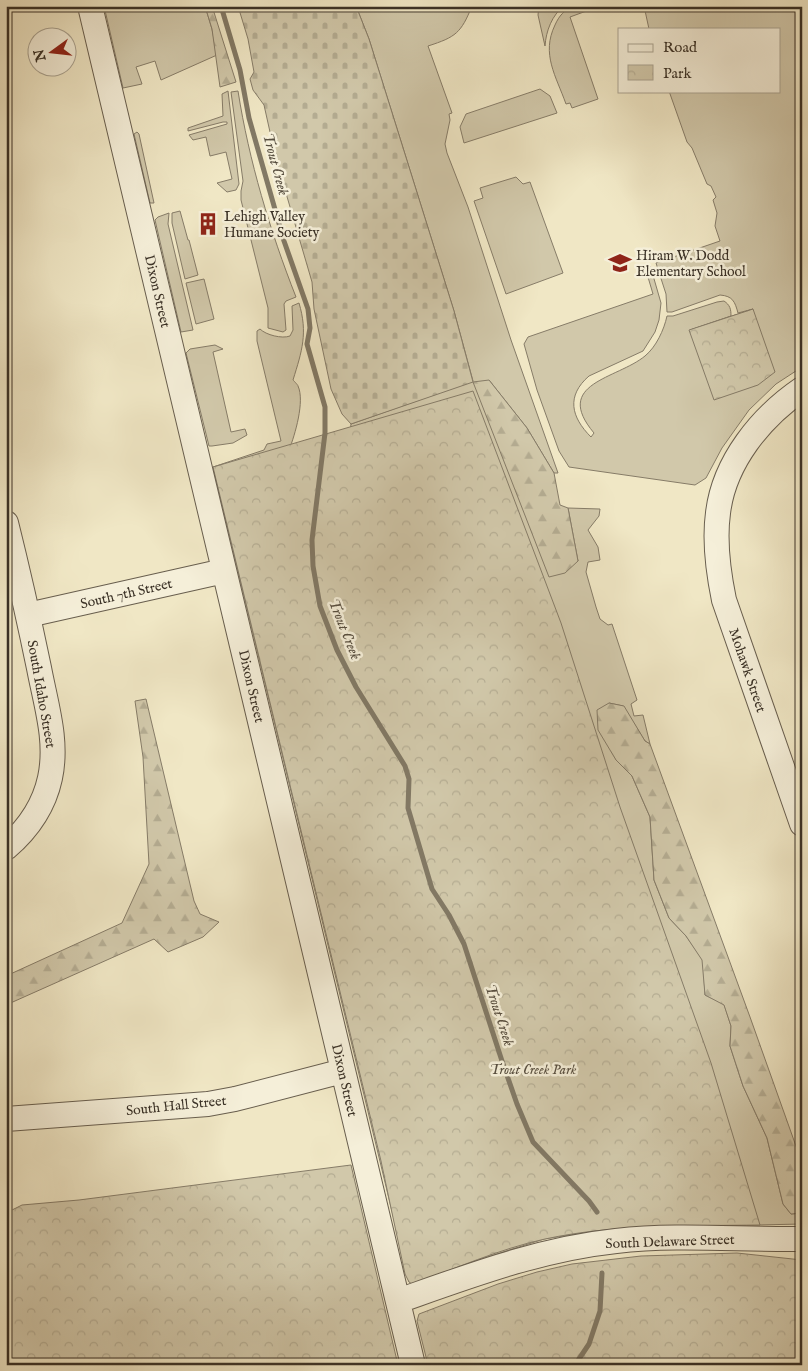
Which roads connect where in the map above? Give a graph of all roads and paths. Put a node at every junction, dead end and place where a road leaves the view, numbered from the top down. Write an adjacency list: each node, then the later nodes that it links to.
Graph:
1 (90, 6): 4 (street, Dixon Street)
2 (802, 389): 6 (street, Mohawk Street)
3 (6, 523): 5 (street, South Idaho Street)
4 (224, 571): 5 (street, South 7th Street); 9 (street, Dixon Street)
5 (28, 615): 8 (street, South Idaho Street)
6 (794, 774): 7 (street, Mohawk Street)
7 (802, 824)
8 (6, 848)
9 (343, 1071): 10 (street, South Hall Street); 12 (street, Dixon Street)
10 (6, 1119)
11 (802, 1239): 12 (street, South Delaware Street)
12 (398, 1300): 13 (street, Dixon Street)
13 (413, 1365)

